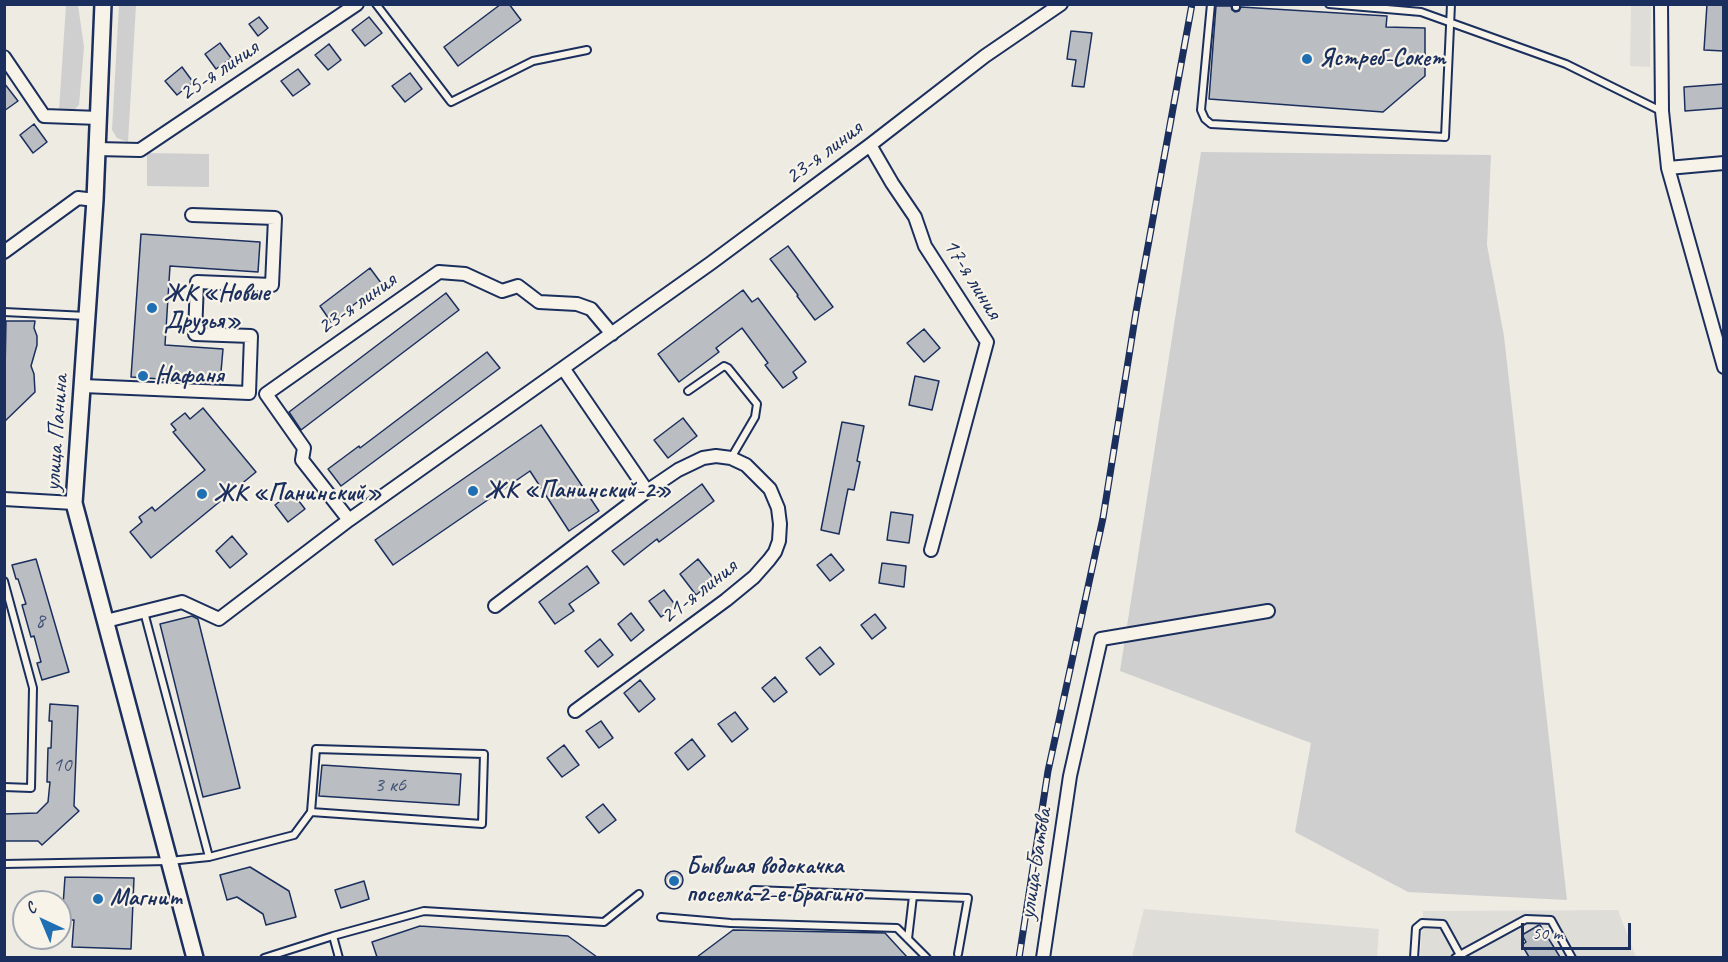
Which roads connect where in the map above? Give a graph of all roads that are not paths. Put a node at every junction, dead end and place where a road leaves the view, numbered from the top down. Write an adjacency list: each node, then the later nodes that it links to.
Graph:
1 (103, 4): 13 (street, улица Панина)
2 (357, 4): 15 (street, 25-я линия)
3 (376, 4): 10 (lane)
4 (1061, 4): 14 (street, 23-я линия)
5 (1211, 4): 9 (lane)
6 (1329, 4): 9 (lane)
7 (1451, 4): 9 (lane)
8 (1661, 4): 12 (street)
9 (1451, 22): 12 (lane)
10 (587, 50)
11 (4, 57): 13 (street)
12 (1662, 111): 17 (street)
13 (99, 118): 15 (street, улица Панина)
14 (870, 145): 23 (street, 23-я линия); 33 (street, 17-я линия)
15 (97, 149): 18 (street, улица Панина)
16 (1724, 163): 17 (street)
17 (1668, 168): 24 (street)
18 (95, 200): 20 (street); 22 (street, улица Панина)
19 (192, 215): 26 (street)
20 (4, 252)
21 (4, 312): 22 (lane)
22 (87, 316): 26 (street, улица Панина)
23 (612, 334): 25 (street, 23-я линия); 32 (street, 23-я линия)
24 (1724, 367)
25 (563, 368): 29 (street); 32 (street, 23-я линия)
26 (83, 386): 31 (street, улица Панина)
27 (688, 391): 28 (lane)
28 (731, 458): 29 (street); 39 (street, 21-я линия)
29 (647, 491): 35 (street)
30 (4, 499): 31 (street)
31 (74, 503): 38 (street, улица Панина)
32 (349, 520): 37 (street, 23-я линия)
33 (931, 550)
34 (4, 580): 40 (lane)
35 (495, 606)
36 (1268, 611): 57 (street, улица Батова)
37 (144, 612): 38 (street, 23-я линия); 42 (lane)
38 (106, 621): 43 (street, улица Панина)
39 (575, 711)
40 (4, 787)
41 (311, 812): 41 (lane); 42 (lane)
42 (209, 857): 43 (lane)
43 (169, 861): 44 (lane); 53 (street, улица Панина)
44 (4, 864)
45 (754, 890): 47 (lane)
46 (639, 894): 49 (lane)
47 (913, 896): 50 (lane); 51 (lane)
48 (661, 917): 50 (lane)
49 (333, 936): 54 (lane); 55 (lane)
50 (909, 939): 56 (lane)
51 (958, 954)
52 (1458, 956): 58 (lane); 59 (lane)
53 (195, 957)
54 (264, 957)
55 (339, 957)
56 (927, 957)
57 (1043, 957)
58 (1414, 957)
59 (1572, 957)

